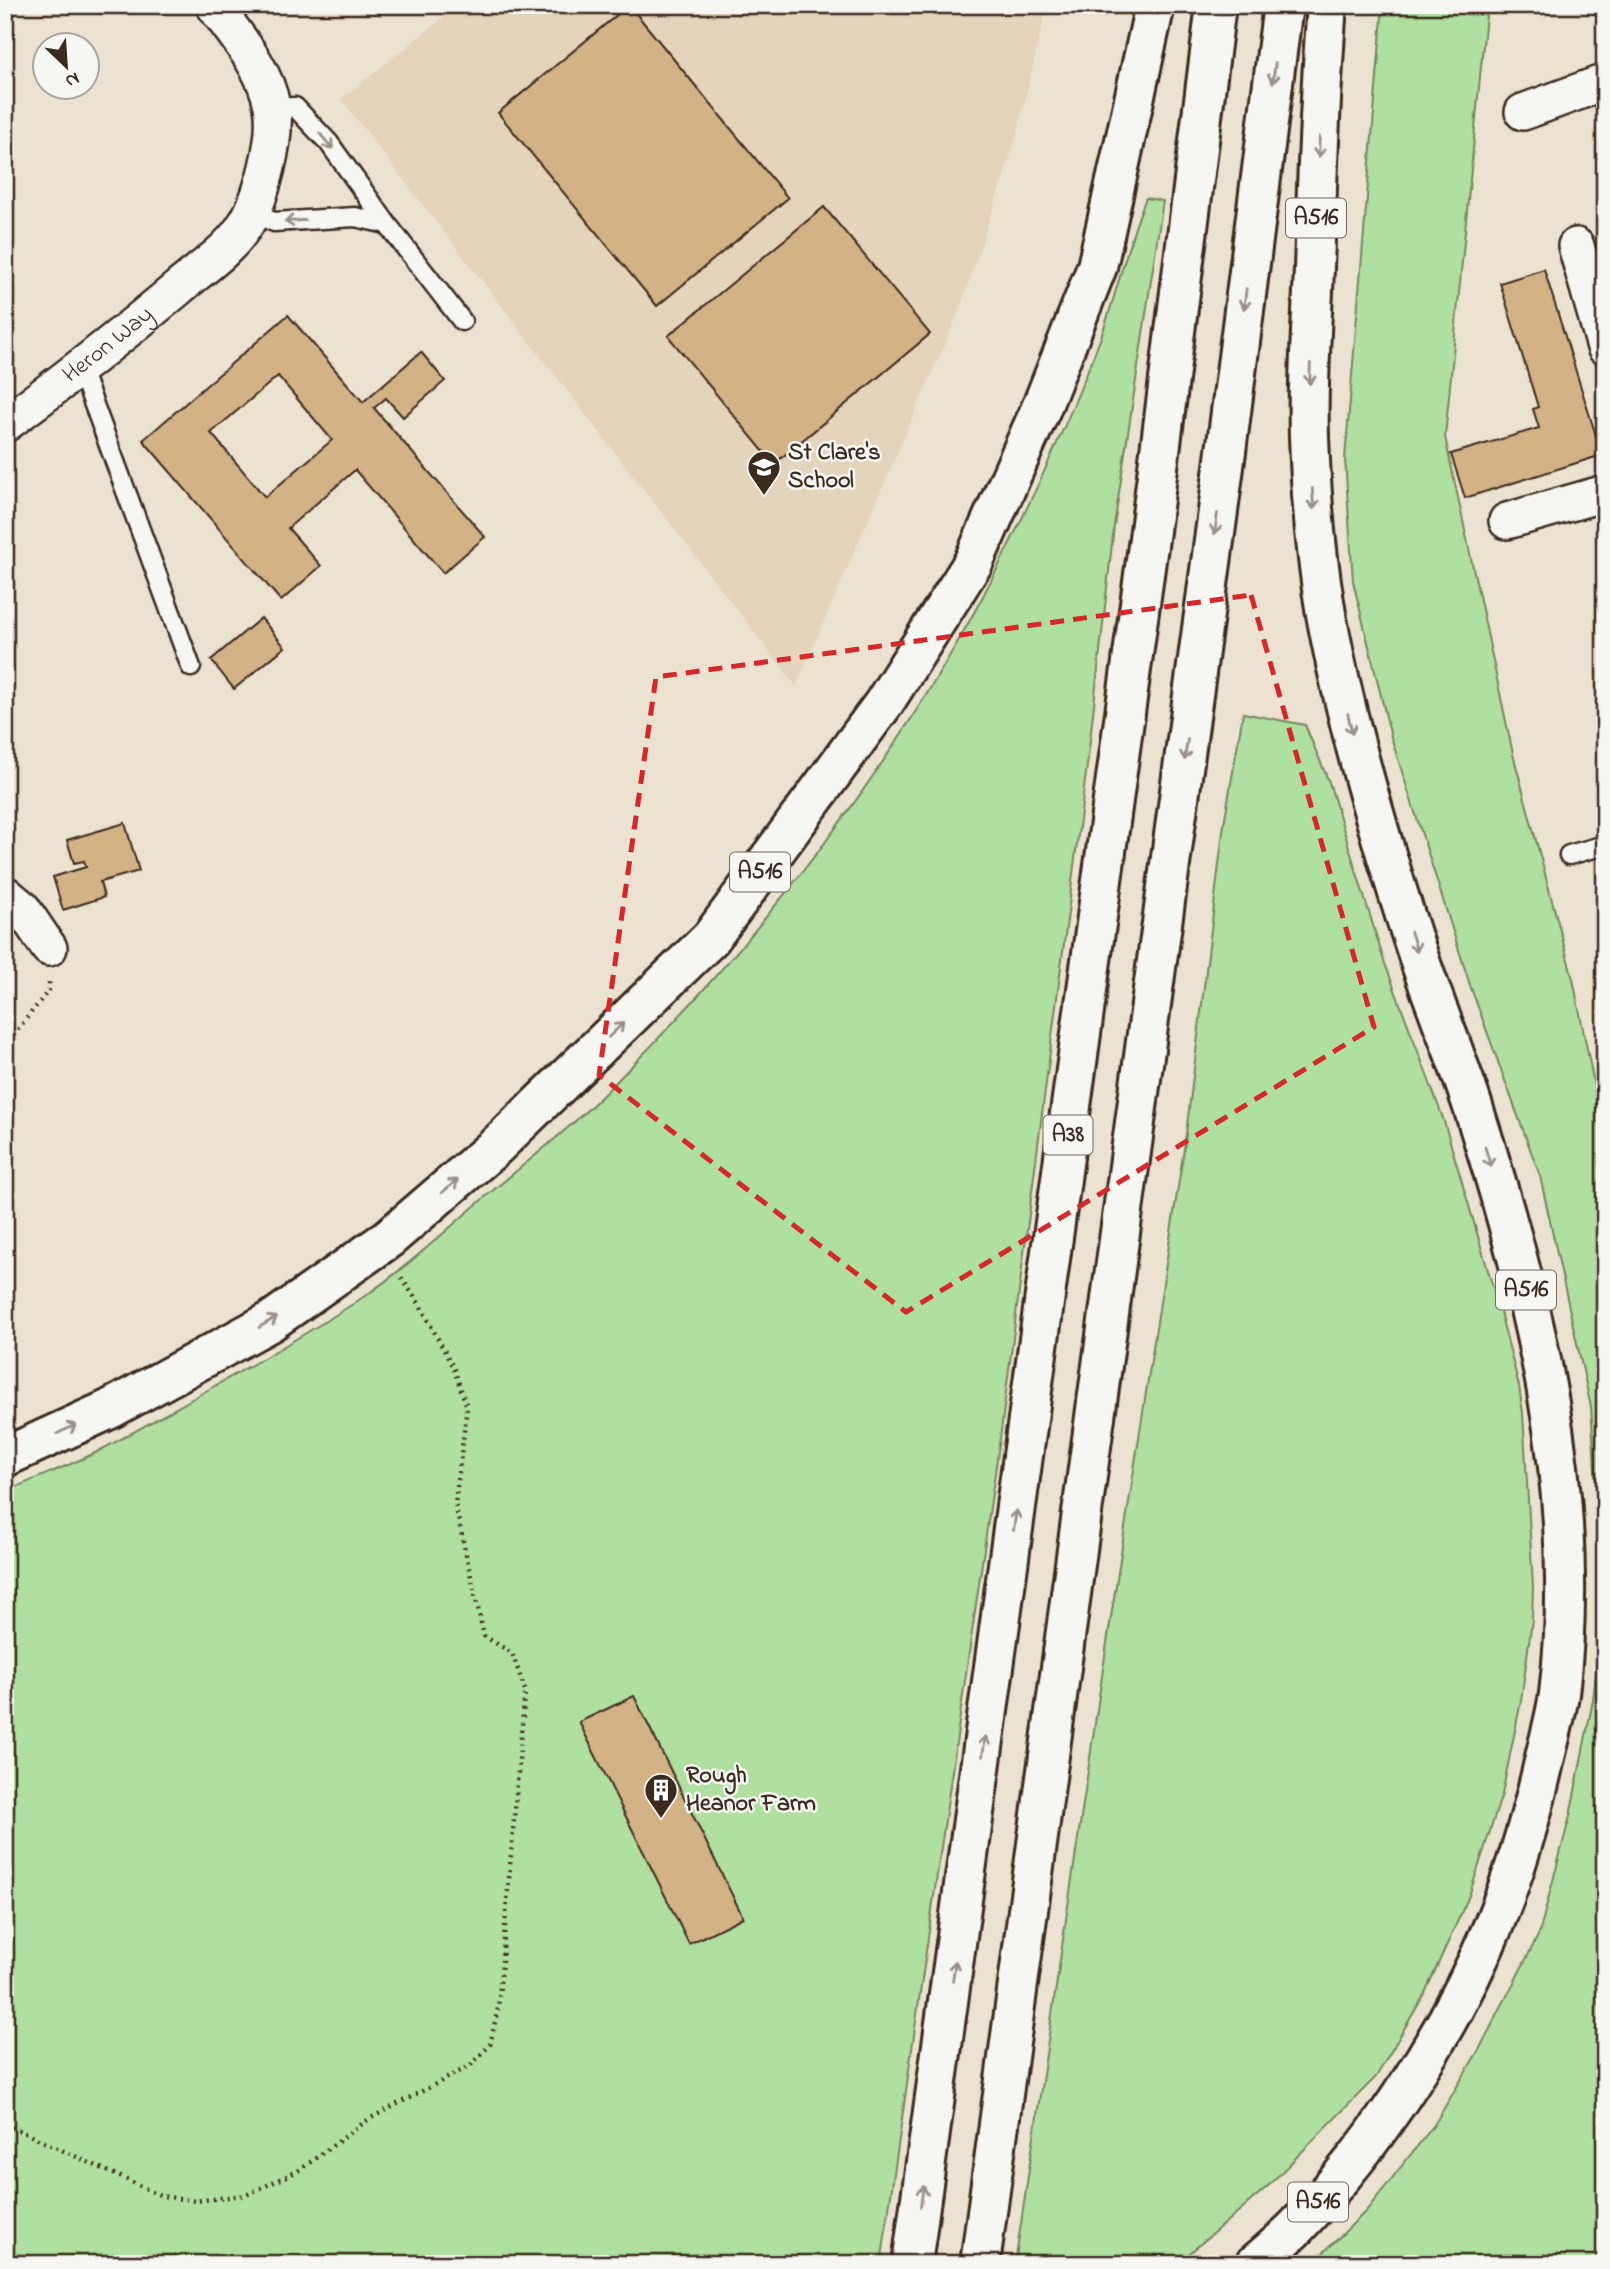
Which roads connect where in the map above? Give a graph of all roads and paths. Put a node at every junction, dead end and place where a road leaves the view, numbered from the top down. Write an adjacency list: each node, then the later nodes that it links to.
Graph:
1 (214, 5): 7 (street)
2 (1155, 5): 24 (highway, A516, one-way to 2)
3 (1216, 5): 27 (highway, A38, one-way to 3)
4 (1283, 5): 28 (highway, one-way to 28)
5 (1327, 5): 29 (highway, A516, one-way to 29)
6 (1605, 82): 8 (street)
7 (273, 108): 9 (street, Heron Way); 10 (lane, one-way to 10)
8 (1523, 112)
9 (253, 213): 10 (lane, one-way to 9); 14 (street, Heron Way)
10 (387, 224): 12 (lane)
11 (1576, 246): 13 (street)
12 (463, 321)
13 (1605, 347)
14 (80, 367): 15 (street, Heron Way); 18 (lane)
15 (5, 424)
16 (1605, 493): 17 (street)
17 (1507, 521)
18 (191, 667)
19 (1605, 845): 20 (lane)
20 (1569, 855)
21 (5, 894): 22 (street)
22 (49, 948): 23 (path)
23 (5, 1046)
24 (378, 1245): 25 (highway, A516, one-way to 24); 26 (path)
25 (5, 1457)
26 (5, 2124)
27 (912, 2264)
28 (980, 2264)
29 (1255, 2264)

